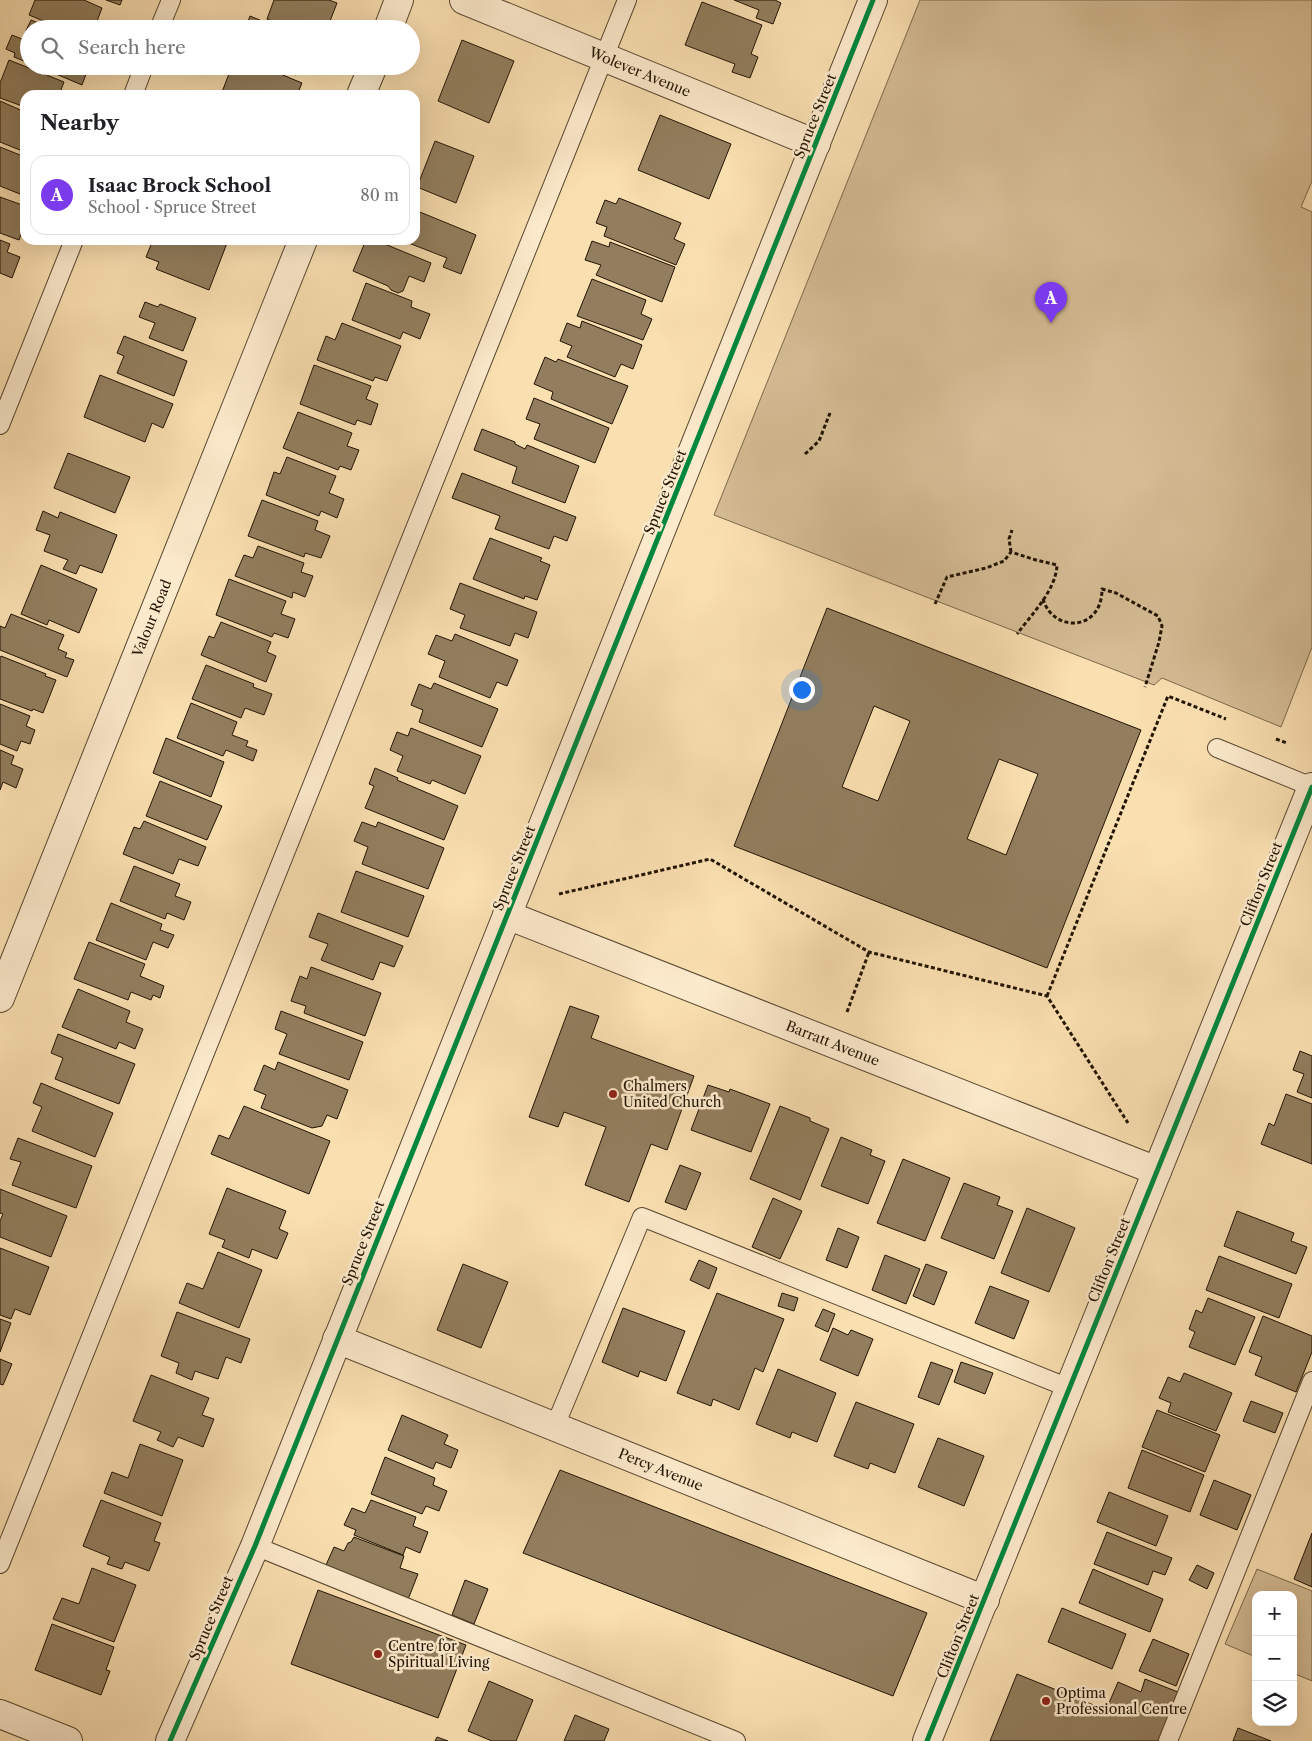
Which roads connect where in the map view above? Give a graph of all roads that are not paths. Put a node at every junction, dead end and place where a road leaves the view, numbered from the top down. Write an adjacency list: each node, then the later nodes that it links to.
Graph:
1 (171, 0): 6 (lane)
2 (399, 0): 7 (street)
3 (464, 0): 8 (street, Wolever Avenue)
4 (627, 0): 8 (lane)
5 (873, 0): 13 (street, Spruce Street)
6 (163, 20)
7 (391, 20)
8 (604, 58): 13 (street, Wolever Avenue); 27 (lane)
9 (140, 75): 11 (lane)
10 (369, 75): 12 (street)
11 (134, 90)
12 (363, 90)
13 (816, 144): 19 (street, Spruce Street)
14 (72, 245): 16 (lane)
15 (301, 245): 20 (street, Valour Road)
16 (0, 425)
17 (1217, 748): 18 (lane)
18 (1312, 787): 21 (street, Clifton Street)
19 (508, 915): 21 (street, Barratt Avenue); 22 (street, Spruce Street)
20 (0, 998)
21 (1157, 1171): 24 (street, Clifton Street)
22 (336, 1339): 25 (street, Percy Avenue); 26 (street, Spruce Street)
23 (1312, 1381): 34 (lane)
24 (1069, 1388): 25 (lane); 28 (street, Clifton Street)
25 (555, 1426): 28 (street, Percy Avenue)
26 (255, 1546): 31 (street, Spruce Street); 32 (lane)
27 (0, 1564)
28 (985, 1600): 33 (street, Clifton Street)
29 (0, 1714): 30 (street)
30 (68, 1741)
31 (170, 1741)
32 (736, 1741)
33 (927, 1741)
34 (1168, 1741)

